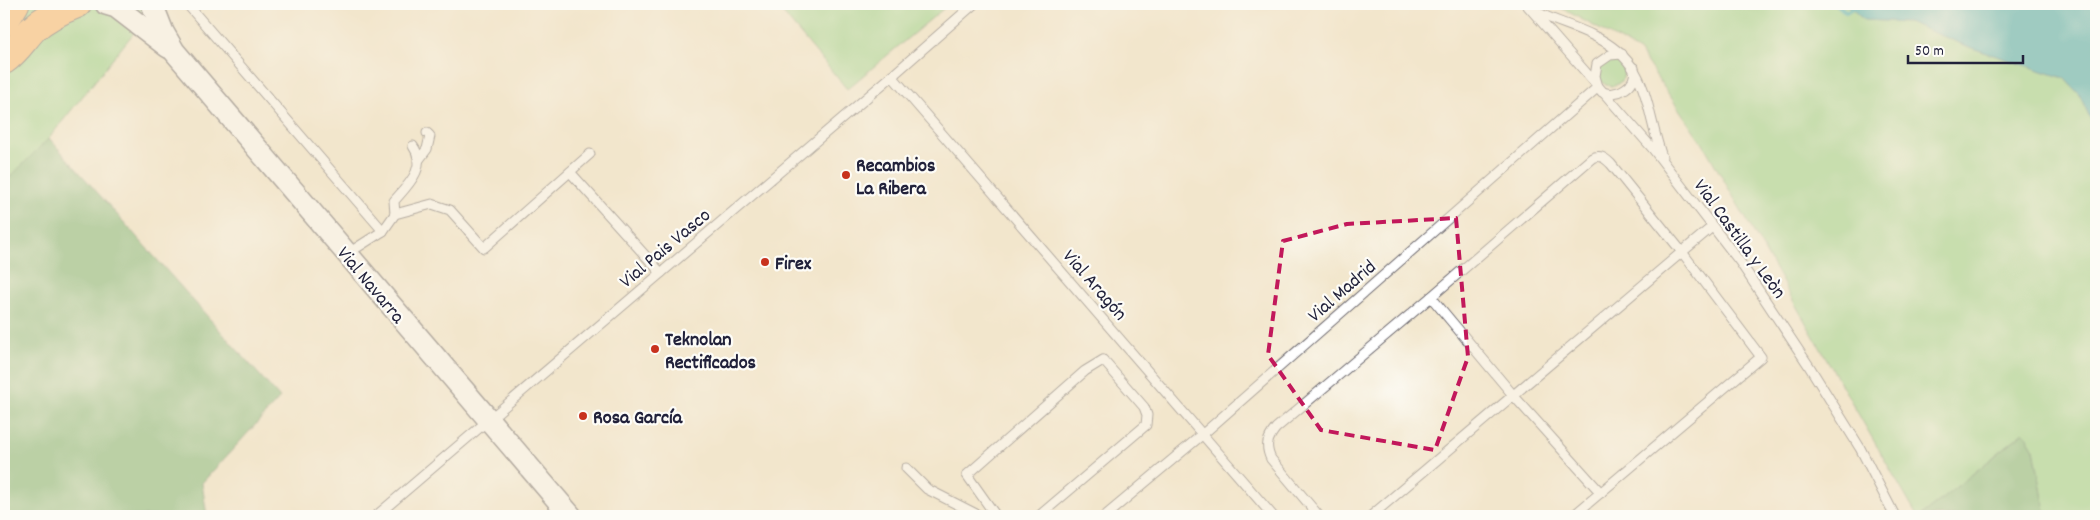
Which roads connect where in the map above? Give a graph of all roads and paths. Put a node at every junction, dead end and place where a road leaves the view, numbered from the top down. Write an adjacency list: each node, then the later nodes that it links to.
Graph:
1 (15, 4): 9 (main road)
2 (36, 4): 10 (main road)
3 (77, 4): 13 (main road)
4 (106, 4): 11 (street, Vial Navarra)
5 (152, 4): 11 (street, Vial Navarra)
6 (187, 4): 25 (lane)
7 (974, 4): 15 (lane, Vial Pais Vasco)
8 (1527, 5): 12 (lane); 16 (lane, Vial Castilla y Leòn)
9 (4, 22)
10 (4, 44)
11 (174, 51): 27 (street, Vial Navarra)
12 (1625, 54): 14 (lane); 16 (lane)
13 (4, 60)
14 (1634, 68): 16 (lane); 21 (lane)
15 (892, 76): 28 (lane, Vial Pais Vasco); 32 (lane, Vial Aragón)
16 (1600, 90): 21 (lane, Vial Castilla y Leòn); 32 (lane, Vial Madrid)
17 (428, 133): 20 (lane)
18 (413, 146): 20 (lane)
19 (590, 154): 22 (lane)
20 (418, 162): 23 (lane)
21 (1664, 164): 24 (lane, Vial Castilla y Leòn)
22 (570, 172): 23 (lane); 28 (lane)
23 (396, 214): 25 (lane)
24 (1712, 227): 26 (lane); 45 (lane, Vial Castilla y Leòn)
25 (383, 231): 27 (lane)
26 (1682, 252): 29 (lane); 30 (lane); 34 (lane)
27 (347, 254): 31 (street, Vial Navarra)
28 (661, 273): 31 (lane, Vial Pais Vasco)
29 (1431, 297): 30 (lane); 42 (lane)
30 (1513, 395): 34 (lane); 43 (lane)
31 (488, 420): 35 (lane, Vial Pais Vasco); 36 (street, Vial Navarra)
32 (1203, 434): 40 (lane, Vial Madrid); 41 (lane, Vial Aragón)
33 (906, 468): 37 (lane)
34 (1601, 493): 44 (lane)
35 (376, 516)
36 (571, 516)
37 (980, 516)
38 (996, 516): 39 (lane)
39 (1039, 516)
40 (1105, 516)
41 (1273, 516)
42 (1319, 516)
43 (1371, 516)
44 (1573, 516)
45 (1896, 516)

